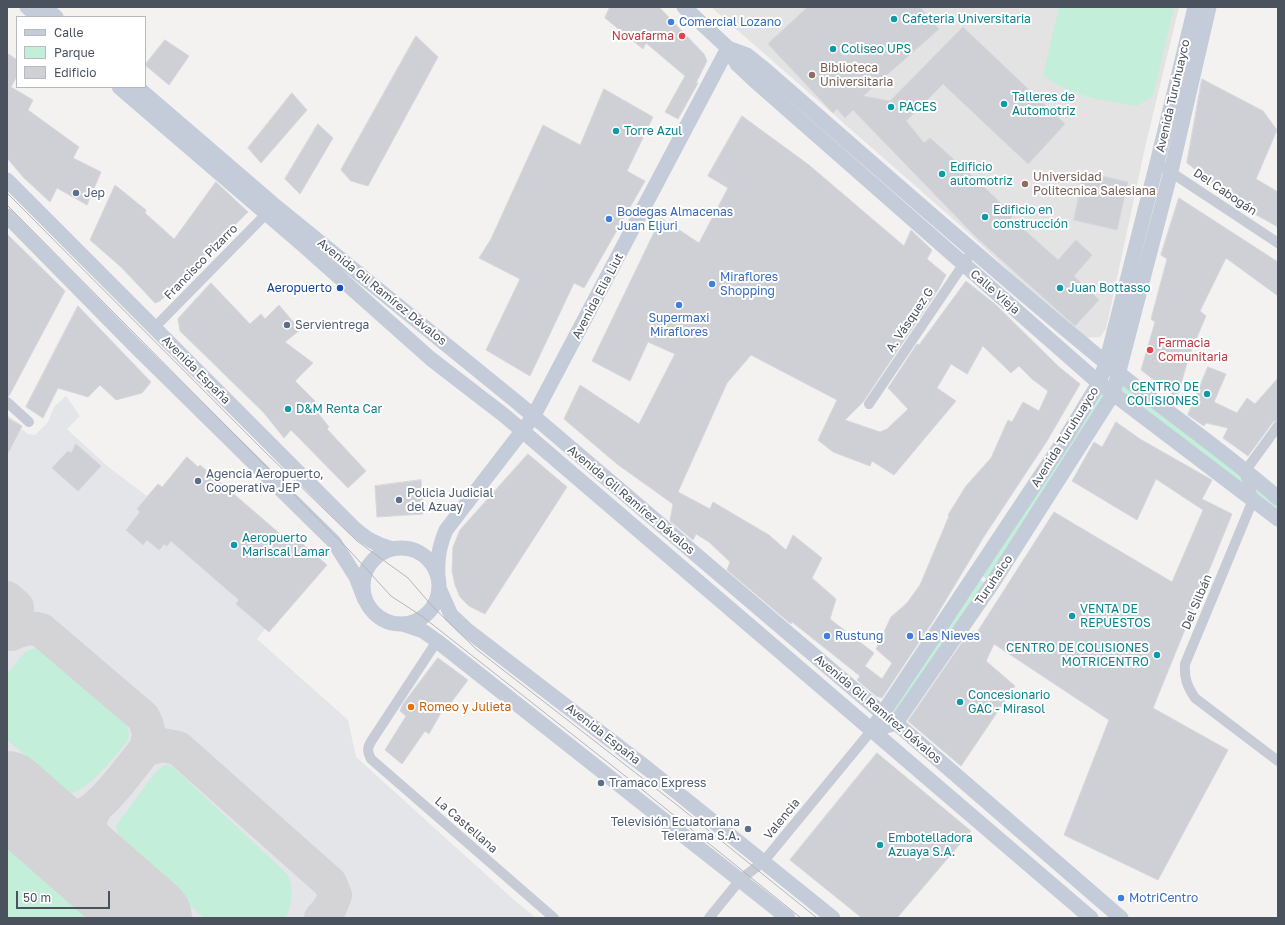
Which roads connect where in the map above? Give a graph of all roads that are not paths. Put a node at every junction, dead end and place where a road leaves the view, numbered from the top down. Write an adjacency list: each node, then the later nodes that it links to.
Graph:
1 (27, 7): 6 (main road)
2 (44, 7): 7 (main road)
3 (684, 7): 8 (main road, Calle Vieja)
4 (1195, 7): 12 (main road, Avenida Turuhuayco)
5 (1209, 7): 14 (main road, Avenida Turuhuayco)
6 (38, 16)
7 (55, 16)
8 (728, 48): 11 (main road, Calle Vieja); 13 (main road, Calle Vieja); 30 (main road, Avenida Elia Liut)
9 (120, 88): 16 (main road, Avenida Gil Ramírez Dávalos)
10 (138, 88): 16 (main road, Avenida Gil Ramírez Dávalos)
11 (866, 156): 13 (street); 17 (main road, Calle Vieja)
12 (1157, 163): 14 (street, Del Cabogán); 24 (main road, Avenida Turuhuayco)
13 (856, 170): 19 (main road, Calle Vieja)
14 (1171, 171): 20 (street, Del Cabogán); 25 (main road, Avenida Turuhuayco)
15 (7, 180): 23 (main road, Avenida España)
16 (270, 209): 23 (street, Francisco Pizarro); 30 (main road, Avenida Gil Ramírez Dávalos); 33 (main road, Avenida Gil Ramírez Dávalos)
17 (926, 209): 19 (street); 21 (main road, Calle Vieja)
18 (7, 216): 43 (main road, Avenida España)
19 (915, 222): 22 (main road, Calle Vieja)
20 (1278, 243)
21 (973, 250): 22 (street, A. Vásquez G); 24 (main road, Calle Vieja)
22 (963, 264): 26 (main road, Calle Vieja); 29 (street, A. Vásquez G)
23 (154, 328): 39 (main road, Avenida España)
24 (1106, 363): 25 (main road, Calle Vieja); 26 (main road, Avenida Turuhuayco)
25 (1120, 373): 27 (main road, Avenida Turuhuayco); 34 (main road, Calle Vieja)
26 (1099, 383): 27 (main road, Calle Vieja); 40 (main road, Avenida Turuhuayco)
27 (1113, 394): 36 (main road, Calle Vieja); 42 (main road, Turuhaico)
28 (7, 402): 31 (street)
29 (869, 404)
30 (534, 417): 33 (main road, Avenida Elia Liut); 46 (main road, Avenida Gil Ramírez Dávalos)
31 (30, 422)
32 (1278, 426): 34 (street)
33 (523, 432): 38 (main road, Avenida Elia Liut); 48 (main road, Avenida Gil Ramírez Dávalos)
34 (1246, 470): 35 (main road, Calle Vieja); 36 (street)
35 (1278, 498)
36 (1253, 500): 37 (main road, Calle Vieja); 49 (street, Del Silbán)
37 (1278, 519)
38 (446, 530): 39 (main road, Avenida Elia Liut); 41 (main road, Avenida Elia Liut)
39 (398, 548): 41 (main road); 43 (main road)
40 (976, 573): 42 (main road); 46 (main road, Avenida Turuhuayco)
41 (438, 583): 44 (main road); 50 (main road, Avenida España)
42 (992, 584): 47 (main road, Turuhaico)
43 (365, 600): 44 (main road)
44 (402, 624): 45 (main road)
45 (437, 640): 51 (main road); 52 (street, La Castellana)
46 (883, 714): 47 (main road, Avenida Gil Ramírez Dávalos); 48 (main road)
47 (896, 723): 48 (main road); 57 (main road, Avenida Gil Ramírez Dávalos)
48 (871, 731): 50 (street, Valencia); 56 (main road, Avenida Gil Ramírez Dávalos)
49 (1278, 761)
50 (764, 861): 51 (street, Valencia); 55 (main road, Avenida España)
51 (740, 880): 53 (street, Valencia); 54 (main road)
52 (554, 918)
53 (709, 918)
54 (788, 918)
55 (833, 918)
56 (1091, 918)
57 (1121, 918)

